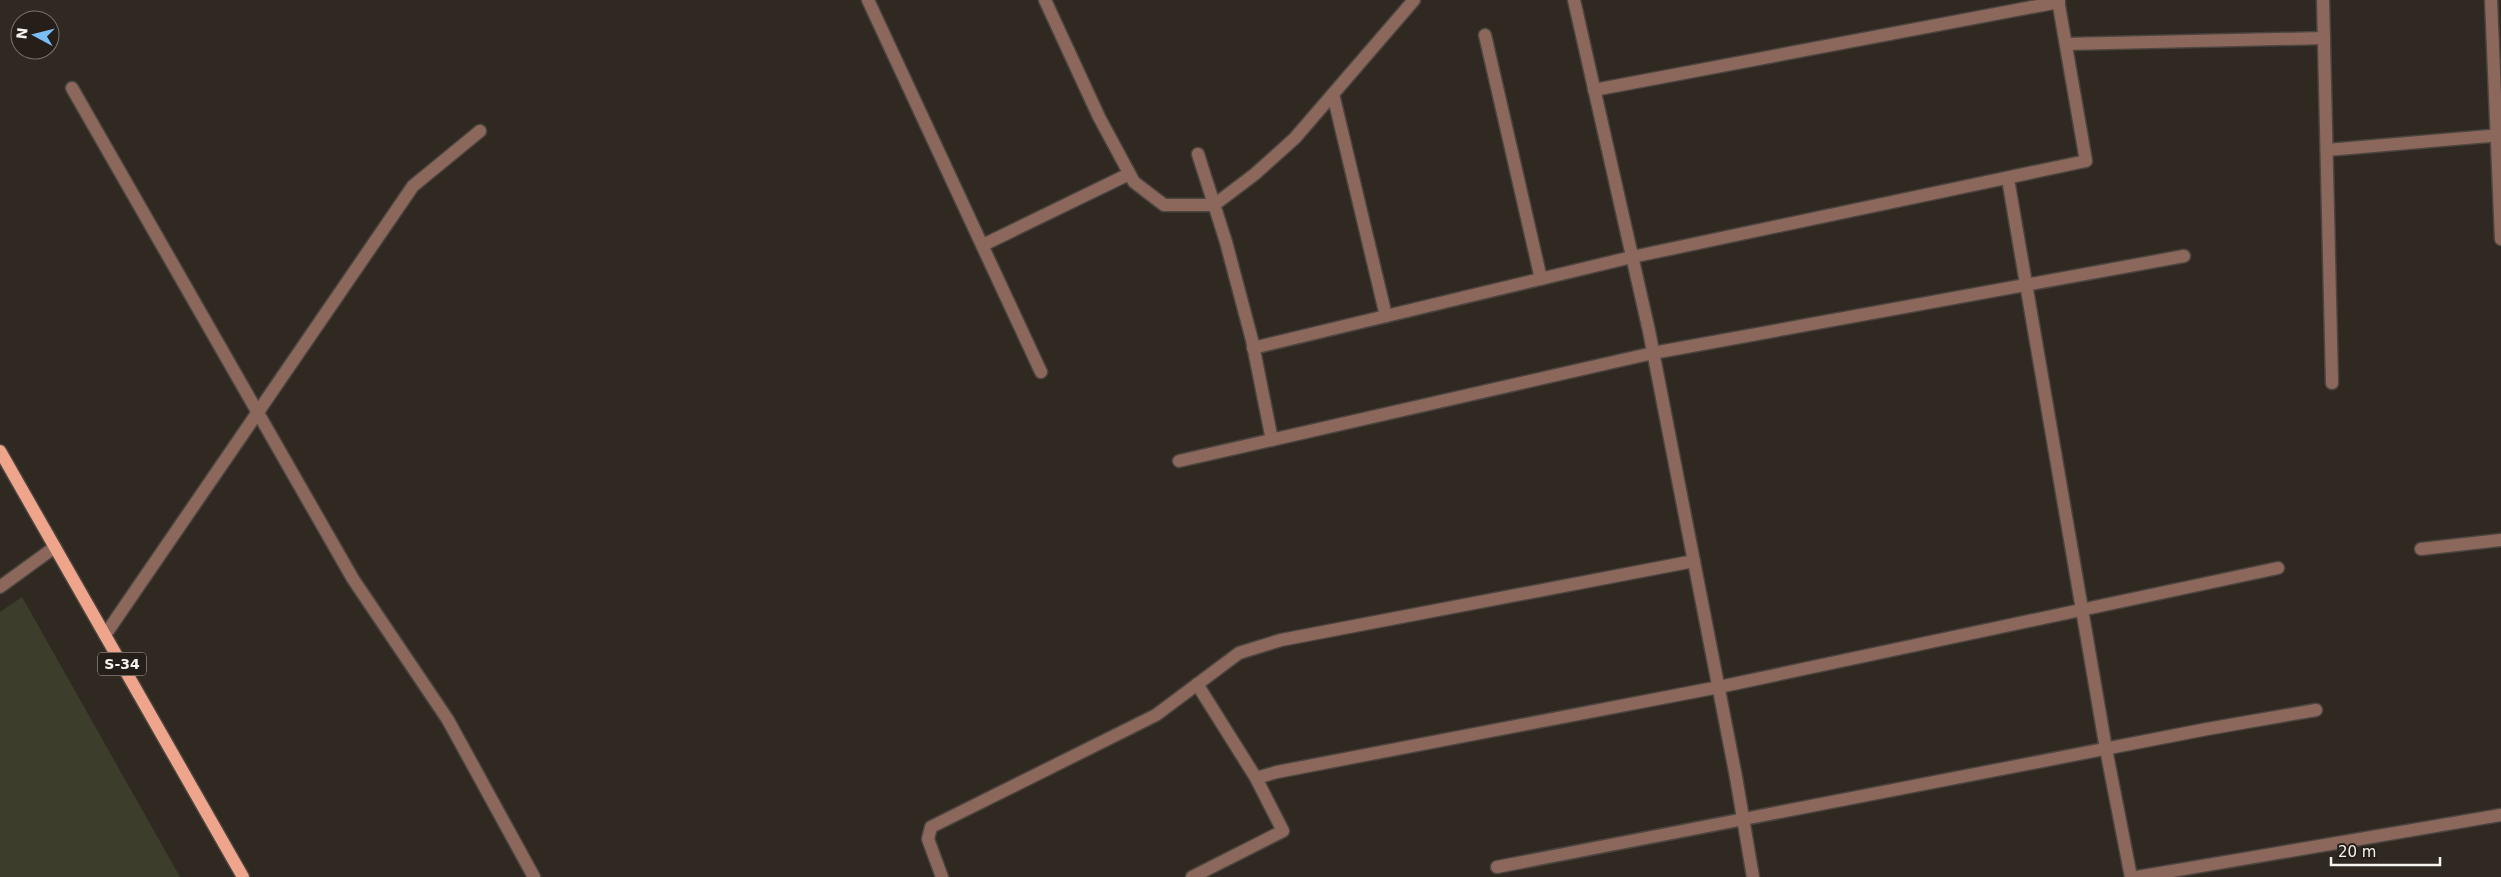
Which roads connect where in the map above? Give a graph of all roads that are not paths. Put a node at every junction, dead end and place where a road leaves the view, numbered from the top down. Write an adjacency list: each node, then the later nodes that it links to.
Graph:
1 (868, 0): 22 (street)
2 (1045, 0): 18 (street)
3 (1414, 0): 13 (street)
4 (1574, 0): 12 (street)
5 (2323, 0): 9 (street)
6 (2491, 0): 15 (street)
7 (2058, 1): 10 (street); 12 (street)
8 (1485, 35): 25 (street)
9 (2324, 38): 10 (street); 16 (street)
10 (2066, 44): 19 (street)
11 (72, 88): 32 (street)
12 (1594, 90): 24 (street)
13 (1333, 94): 20 (street); 27 (street)
14 (480, 131): 32 (street)
15 (2499, 135): 16 (street); 21 (street)
16 (2327, 150): 31 (street)
17 (1198, 154): 20 (street)
18 (1129, 174): 20 (street); 22 (street)
19 (2008, 179): 24 (street); 26 (street)
20 (1214, 205): 28 (street)
21 (2501, 239)
22 (983, 246): 30 (street)
23 (2184, 256): 26 (street)
24 (1632, 257): 25 (street); 29 (street)
25 (1540, 279): 27 (street)
26 (2026, 284): 29 (street); 42 (street)
27 (1386, 316): 28 (street)
28 (1253, 348): 33 (street)
29 (1653, 353): 33 (street); 39 (street)
30 (1041, 372)
31 (2332, 383)
32 (258, 413): 43 (street); 53 (street)
33 (1272, 440): 35 (street)
34 (0, 450): 37 (main road, S-34)
35 (1179, 461)
36 (2501, 540): 38 (street)
37 (55, 547): 41 (street); 43 (main road, S-34)
38 (2421, 549)
39 (1694, 561): 44 (street); 45 (street)
40 (2278, 568): 42 (street)
41 (0, 587)
42 (2084, 610): 45 (street); 47 (street)
43 (105, 635): 52 (main road, S-34)
44 (1197, 684): 48 (street); 54 (street)
45 (1718, 688): 48 (street); 50 (street)
46 (2316, 710): 47 (street)
47 (2106, 749): 50 (street); 57 (street)
48 (1256, 778): 55 (street)
49 (2501, 815): 58 (street)
50 (1743, 820): 51 (street); 56 (street)
51 (1497, 867)
52 (243, 877)
53 (534, 877)
54 (942, 877)
55 (1192, 877)
56 (1753, 877)
57 (2132, 877)
58 (2136, 877)

